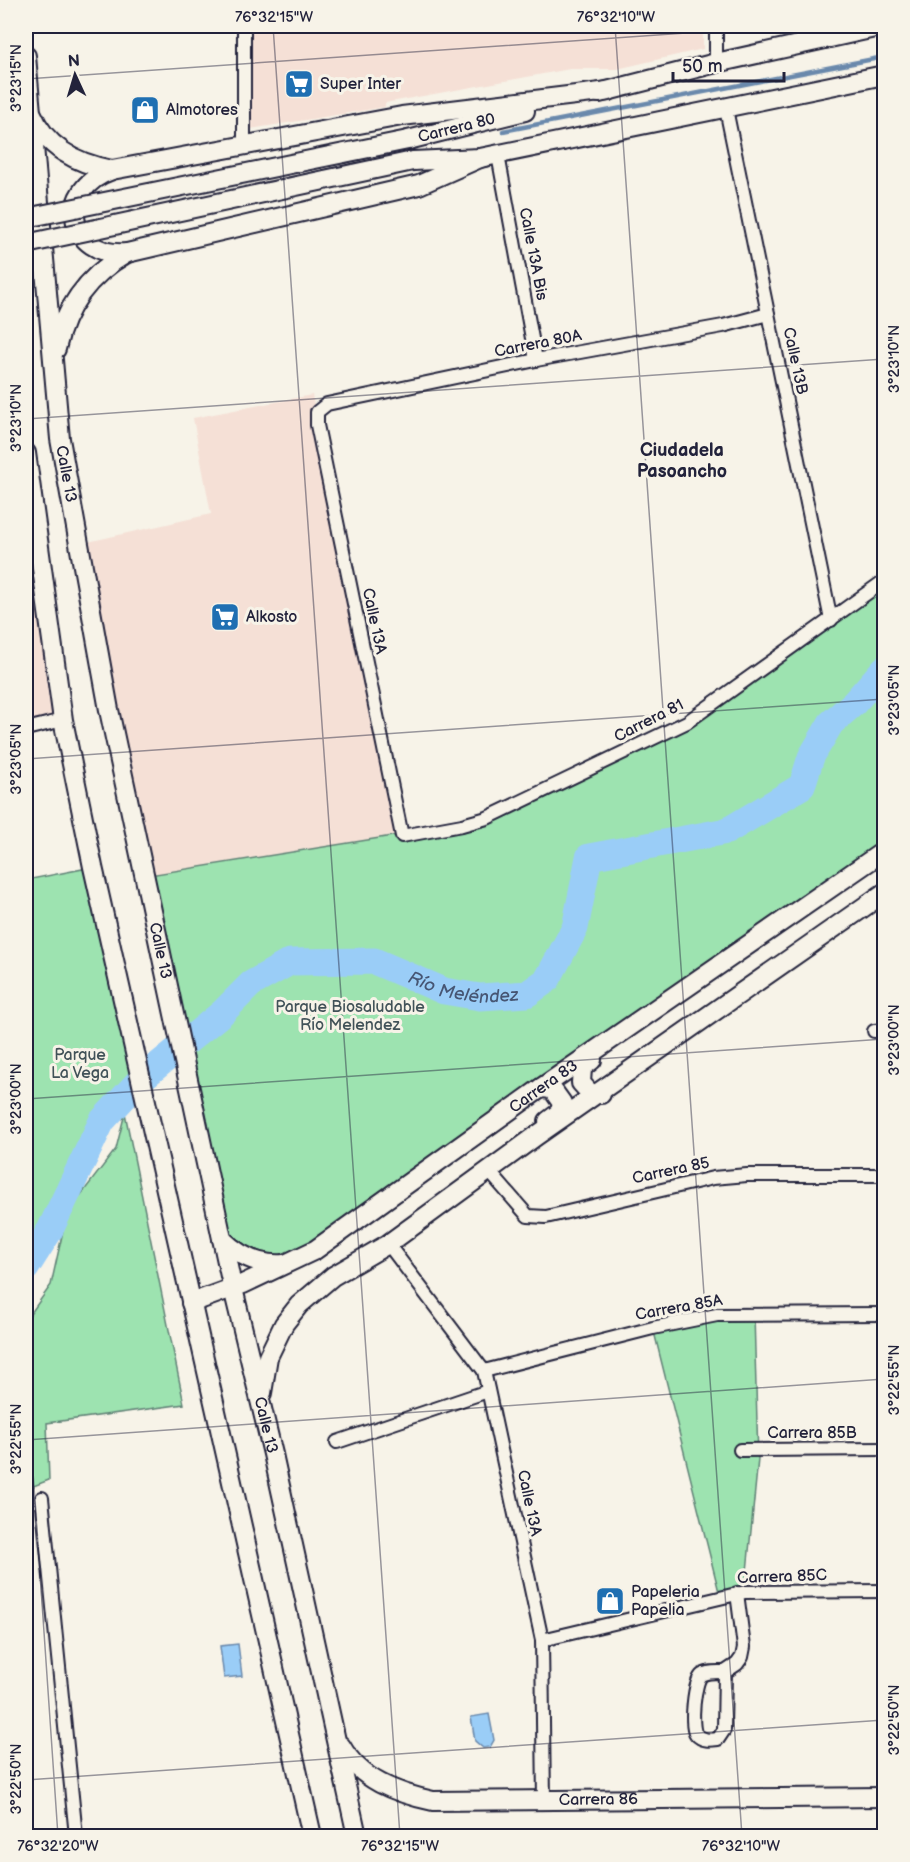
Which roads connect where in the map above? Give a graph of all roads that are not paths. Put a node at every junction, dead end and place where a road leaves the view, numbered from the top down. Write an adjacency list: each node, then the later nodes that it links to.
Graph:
1 (244, 26): 10 (street)
2 (716, 26): 5 (street)
3 (885, 26): 5 (main road, Carrera 80)
4 (26, 56): 8 (main road, Calle 13)
5 (716, 63): 7 (main road, Carrera 80)
6 (885, 75): 9 (main road, Carrera 80)
7 (609, 91): 10 (main road); 13 (main road, Carrera 80, bridge)
8 (28, 104): 12 (main road); 18 (main road, Calle 13)
9 (726, 109): 11 (main road, Carrera 80); 16 (street, Calle 13B)
10 (244, 147): 12 (main road)
11 (489, 157): 14 (main road, Carrera 80, bridge); 15 (main road); 17 (street, Calle 13A Bis)
12 (112, 170): 15 (main road)
13 (26, 218)
14 (26, 244)
15 (127, 253): 18 (main road)
16 (768, 314): 17 (street, Carrera 80A); 22 (street, Calle 13B)
17 (536, 360): 19 (street, Carrera 80A)
18 (54, 366): 34 (main road, Calle 13)
19 (317, 412): 25 (street, Calle 13A)
20 (26, 453): 23 (main road)
21 (885, 580): 22 (street, Carrera 81)
22 (831, 620): 25 (street, Carrera 81)
23 (63, 720): 24 (street); 40 (main road)
24 (26, 729)
25 (402, 836)
26 (885, 851): 28 (main road, Carrera 83)
27 (885, 893): 30 (main road)
28 (606, 1044): 29 (main road, Carrera 83); 30 (main road)
29 (541, 1088): 31 (main road); 36 (main road, Carrera 83)
30 (601, 1094): 31 (main road)
31 (536, 1136): 32 (main road)
32 (488, 1170): 33 (street, Carrera 85); 35 (main road)
33 (885, 1175)
34 (222, 1239): 37 (main road); 39 (main road, Calle 13)
35 (388, 1244): 38 (main road); 42 (street, Calle 13A)
36 (315, 1250): 37 (main road, Carrera 83); 38 (main road)
37 (286, 1264): 39 (main road, Carrera 83)
38 (333, 1276): 44 (main road)
39 (232, 1288): 40 (main road, Carrera 83); 44 (main road, Calle 13)
40 (191, 1303): 57 (main road)
41 (885, 1314): 42 (street, Carrera 85A)
42 (484, 1371): 43 (street, Calle 13A)
43 (488, 1391): 45 (street); 51 (street, Calle 13A)
44 (261, 1407): 53 (main road, Calle 13)
45 (338, 1442)
46 (885, 1449): 47 (street, Carrera 85B)
47 (740, 1450)
48 (42, 1498): 56 (street)
49 (885, 1591): 50 (street, Carrera 85C)
50 (737, 1593): 51 (street, Carrera 85C); 52 (street)
51 (542, 1640): 55 (street, Calle 13A)
52 (725, 1672): 52 (street)
53 (336, 1737): 55 (main road, Carrera 86); 58 (main road, Calle 13)
54 (885, 1797): 55 (main road, Carrera 86)
55 (544, 1802)
56 (76, 1836)
57 (312, 1836)
58 (357, 1836)

